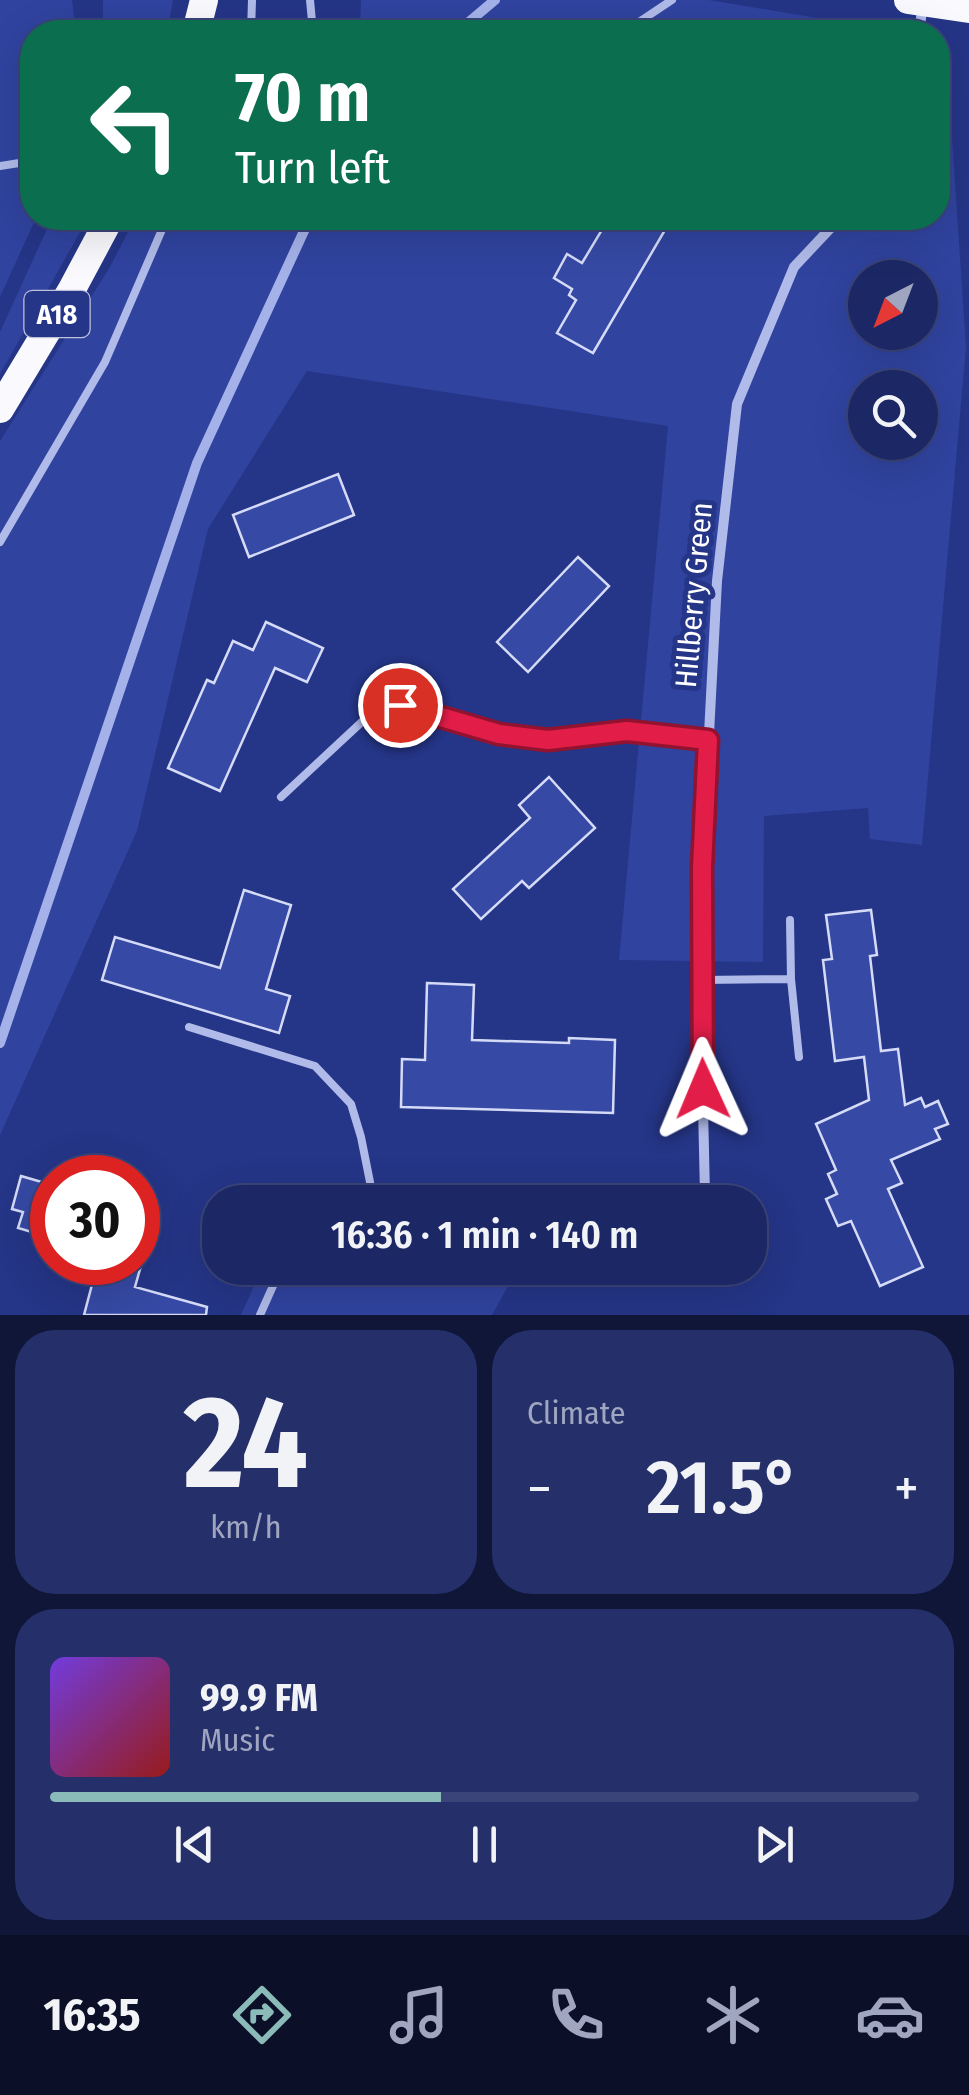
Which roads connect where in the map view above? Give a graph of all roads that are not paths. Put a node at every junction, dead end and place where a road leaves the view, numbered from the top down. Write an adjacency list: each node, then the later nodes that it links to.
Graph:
1 (672, 0): 4 (lane)
2 (916, 2): 3 (highway)
3 (969, 10)
4 (642, 20)
5 (104, 230): 8 (highway, A18)
6 (162, 230): 9 (lane)
7 (829, 230): 10 (street, Hillberry Green)
8 (0, 409)
9 (0, 542)
10 (708, 740): 11 (lane); 14 (street, Hillberry Green)
11 (280, 797)
12 (790, 920): 13 (lane)
13 (791, 979): 14 (lane); 16 (lane)
14 (701, 980): 18 (street, Hillberry Green)
15 (189, 1026): 17 (lane)
16 (799, 1057)
17 (371, 1185)
18 (705, 1185)
19 (273, 1285): 20 (lane)
20 (260, 1315)

